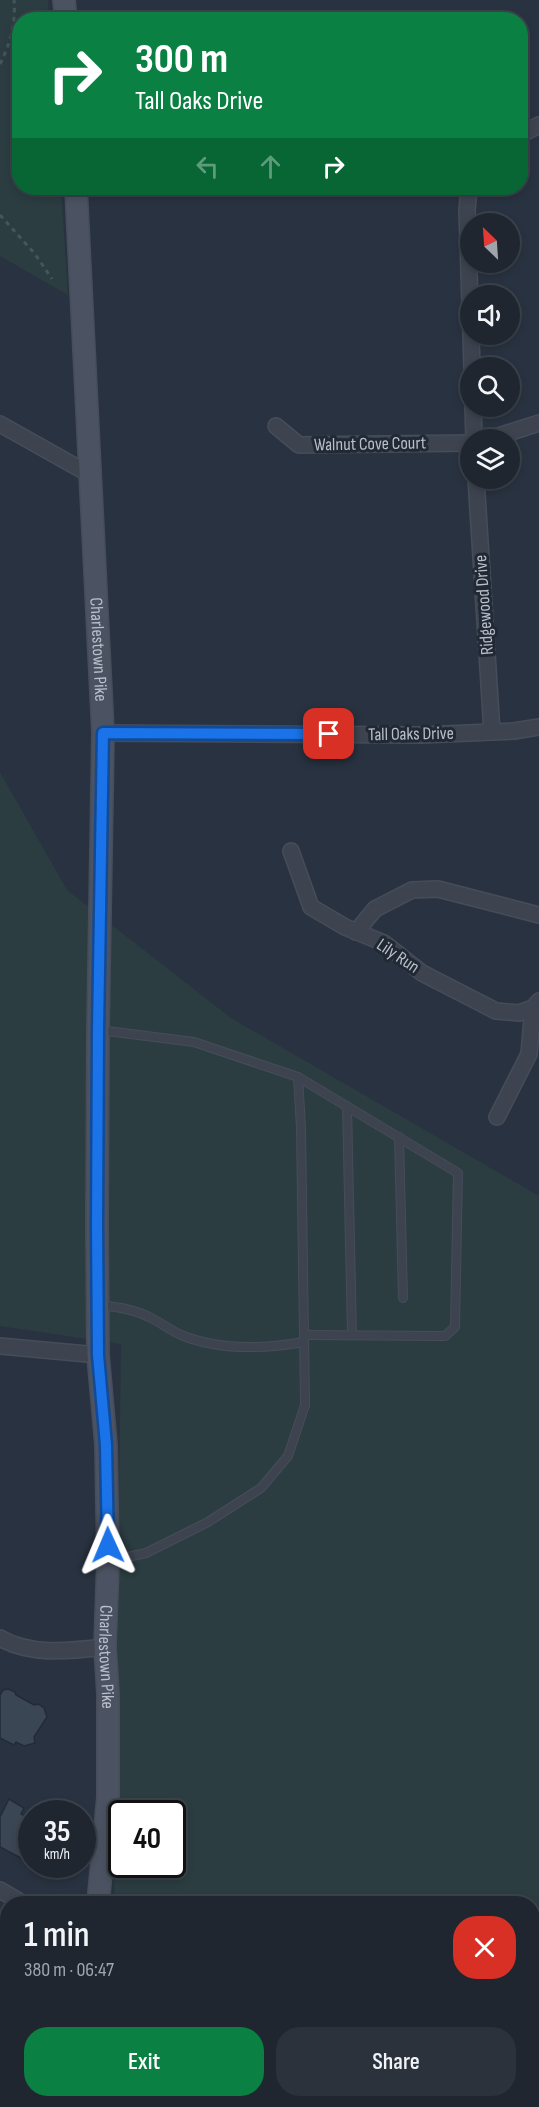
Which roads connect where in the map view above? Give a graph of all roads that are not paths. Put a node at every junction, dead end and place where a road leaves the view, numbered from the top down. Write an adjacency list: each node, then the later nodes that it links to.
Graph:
1 (76, 195): 9 (street, Charlestown Pike)
2 (468, 195): 3 (street)
3 (472, 357)
4 (539, 423): 7 (street)
5 (0, 424): 9 (street)
6 (276, 426): 8 (street, Walnut Cove Court)
7 (520, 429)
8 (460, 443)
9 (89, 474): 13 (street, Charlestown Pike)
10 (477, 489): 12 (street, Ridgewood Drive)
11 (539, 726): 12 (street, Tall Oaks Drive)
12 (492, 732): 13 (street, Tall Oaks Drive)
13 (103, 733): 18 (street, Charlestown Pike)
14 (291, 851): 16 (street, Lily Run)
15 (539, 915): 16 (street)
16 (356, 932): 17 (street, Lily Run)
17 (536, 1005): 21 (street)
18 (98, 1030): 19 (lane); 24 (street, Charlestown Pike)
19 (298, 1077): 20 (lane); 26 (lane)
20 (347, 1106): 22 (lane); 25 (lane)
21 (496, 1117)
22 (399, 1137): 23 (lane); 25 (lane)
23 (403, 1298)
24 (98, 1305): 26 (lane); 28 (street, Charlestown Pike)
25 (352, 1335): 26 (lane)
26 (304, 1338): 29 (lane)
27 (0, 1346): 28 (street)
28 (98, 1355): 29 (street, Charlestown Pike)
29 (108, 1561): 31 (street, Charlestown Pike)
30 (0, 1638): 31 (street)
31 (105, 1647): 32 (street, Charlestown Pike)
32 (99, 1896)

